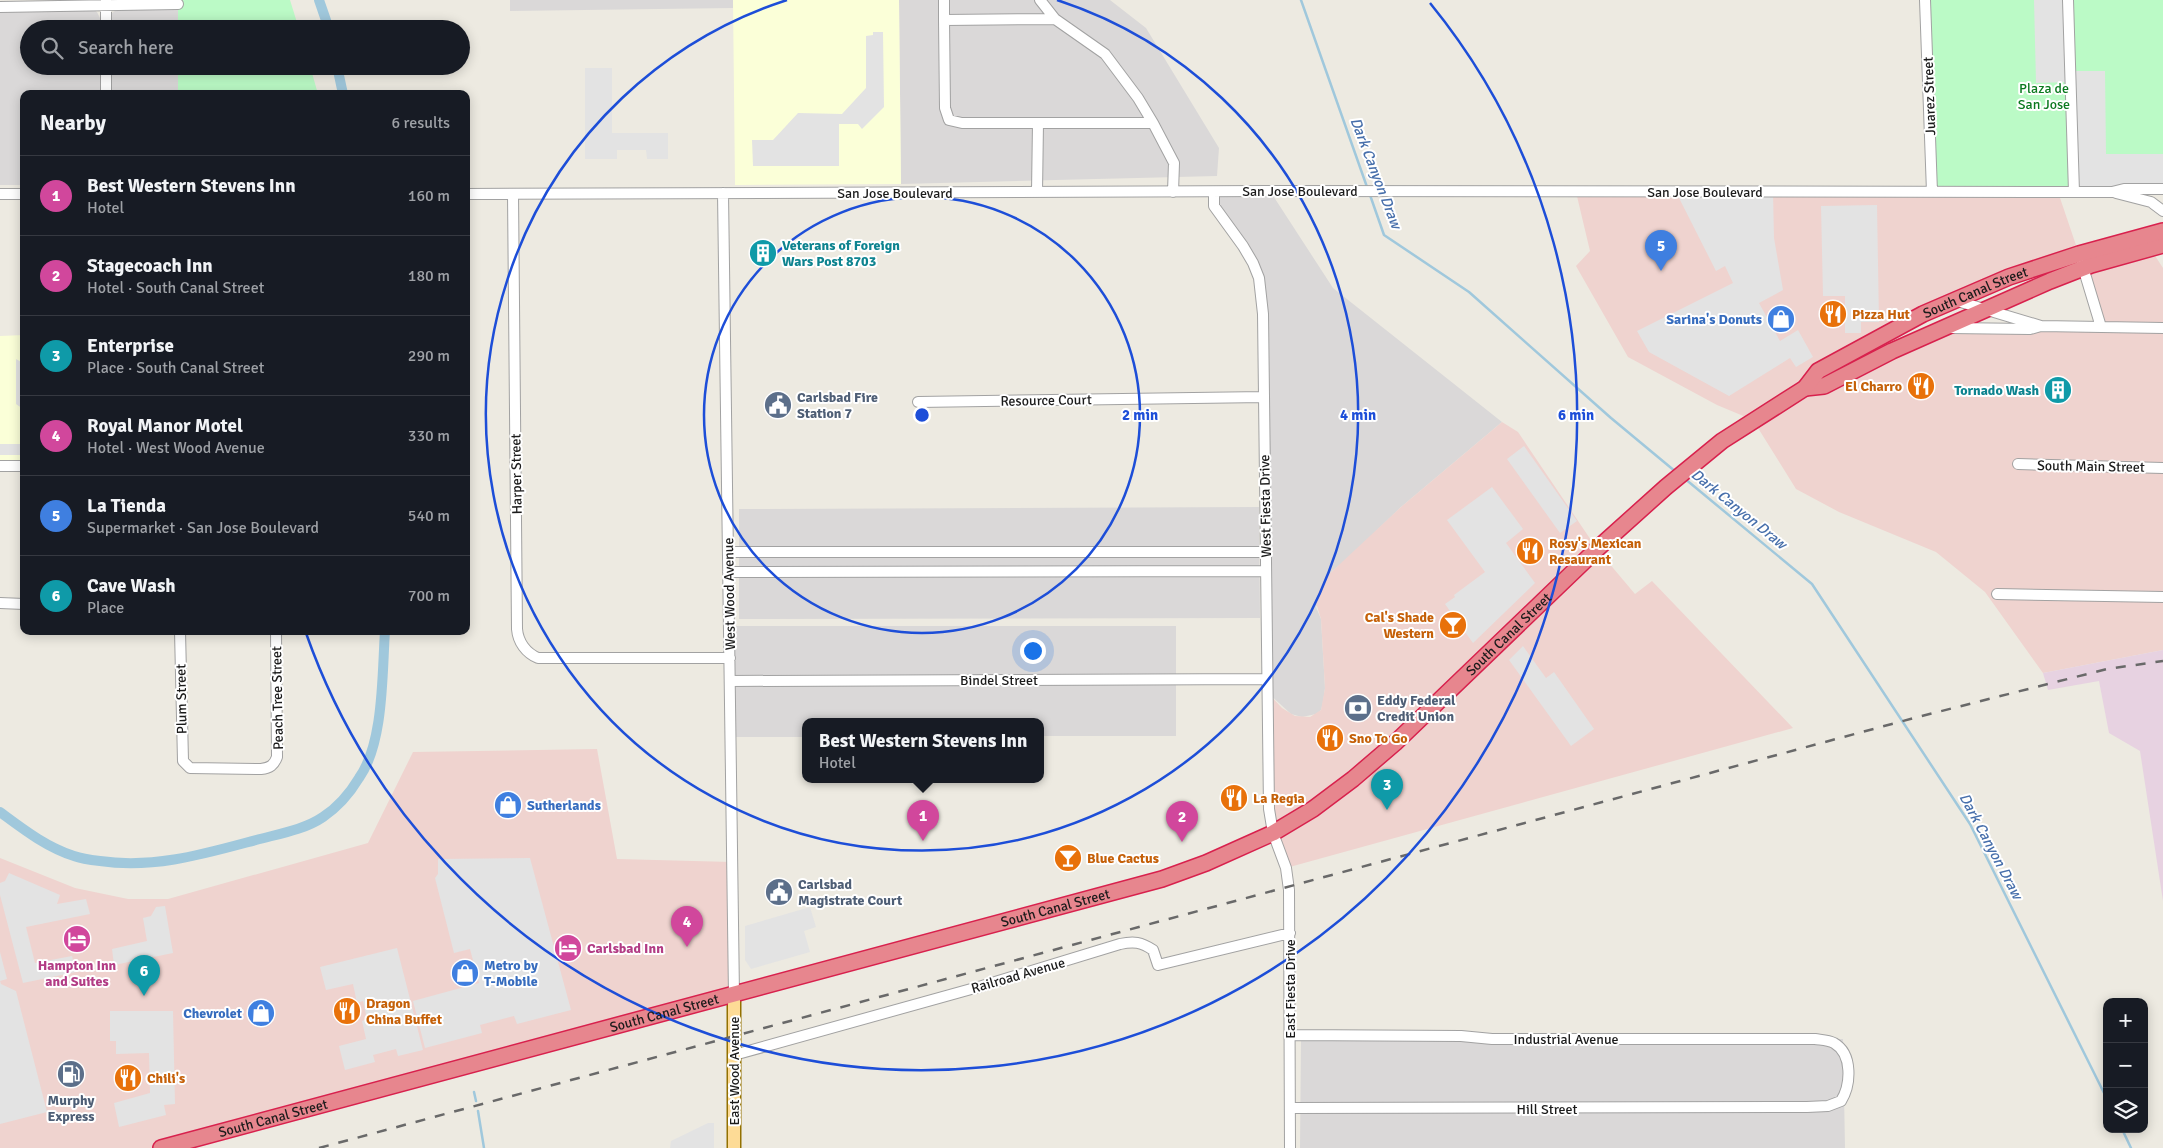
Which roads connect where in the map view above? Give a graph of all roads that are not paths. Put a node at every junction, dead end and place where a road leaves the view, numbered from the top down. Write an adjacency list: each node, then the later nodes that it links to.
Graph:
1 (944, 0): 10 (street)
2 (1040, 0): 8 (street)
3 (1925, 0): 20 (street, Juarez Street)
4 (2068, 0): 21 (street)
5 (106, 2): 6 (street); 7 (street); 9 (street)
6 (178, 4)
7 (0, 7)
8 (1055, 19): 10 (street); 14 (street)
9 (106, 20)
10 (944, 20): 13 (street)
11 (106, 75): 12 (street)
12 (106, 90)
13 (1038, 123): 14 (street); 17 (street)
14 (1153, 124): 18 (street)
15 (2163, 189): 16 (street, San Jose Boulevard)
16 (2146, 190): 22 (street, San Jose Boulevard); 28 (street)
17 (1037, 192): 18 (street, San Jose Boulevard); 27 (street, San Jose Boulevard)
18 (1173, 192): 19 (street, San Jose Boulevard)
19 (1214, 192): 20 (street, San Jose Boulevard); 40 (street, West Fiesta Drive)
20 (1932, 192): 21 (street, San Jose Boulevard)
21 (2074, 192): 22 (street, San Jose Boulevard)
22 (2112, 192): 29 (street)
23 (0, 194): 24 (street)
24 (20, 194)
25 (470, 194): 26 (street, San Jose Boulevard)
26 (513, 194): 27 (street, San Jose Boulevard); 56 (street, Harper Street)
27 (724, 194): 46 (street, West Wood Avenue)
28 (2163, 197)
29 (2163, 211)
30 (2158, 232): 32 (highway, South Canal Street)
31 (2163, 245): 32 (highway, South Canal Street)
32 (2081, 261): 33 (highway, South Canal Street); 34 (highway, South Canal Street); 37 (street)
33 (1954, 300): 34 (street); 39 (highway, South Canal Street)
34 (1986, 309): 35 (street); 36 (highway, South Canal Street)
35 (2040, 326): 36 (street); 37 (street)
36 (1944, 327): 39 (highway, South Canal Street)
37 (2101, 327): 38 (street)
38 (2163, 328)
39 (1805, 388): 60 (highway, South Canal Street)
40 (1264, 397): 41 (street, Resource Court); 47 (street, West Fiesta Drive)
41 (918, 402)
42 (2018, 464): 45 (street, South Main Street)
43 (0, 466): 44 (street)
44 (20, 466)
45 (2163, 468)
46 (728, 552): 47 (street); 49 (street, West Wood Avenue)
47 (1265, 552): 48 (street, West Fiesta Drive)
48 (1266, 570): 49 (street); 57 (street, West Fiesta Drive)
49 (728, 572): 56 (street, West Wood Avenue)
50 (1997, 594): 51 (street)
51 (2163, 596)
52 (0, 603): 53 (street)
53 (20, 604)
54 (180, 635): 59 (street, Plum Street)
55 (276, 635): 59 (street, Peach Tree Street)
56 (730, 658): 58 (street, West Wood Avenue)
57 (1267, 679): 58 (street, Bindel Street); 60 (street, West Fiesta Drive)
58 (730, 681): 62 (street, West Wood Avenue)
59 (186, 764)
60 (1273, 833): 61 (street, East Fiesta Drive); 62 (highway, South Canal Street)
61 (1290, 933): 63 (street, East Fiesta Drive); 65 (street, Railroad Avenue)
62 (734, 995): 65 (main road, East Wood Avenue); 67 (highway, South Canal Street)
63 (1290, 1035): 64 (street, Industrial Avenue); 66 (street, East Fiesta Drive)
64 (1840, 1048): 66 (street, Hill Street)
65 (734, 1055): 68 (main road, East Wood Avenue)
66 (1290, 1108): 69 (street, East Fiesta Drive)
67 (161, 1148)
68 (734, 1148)
69 (1290, 1148)

